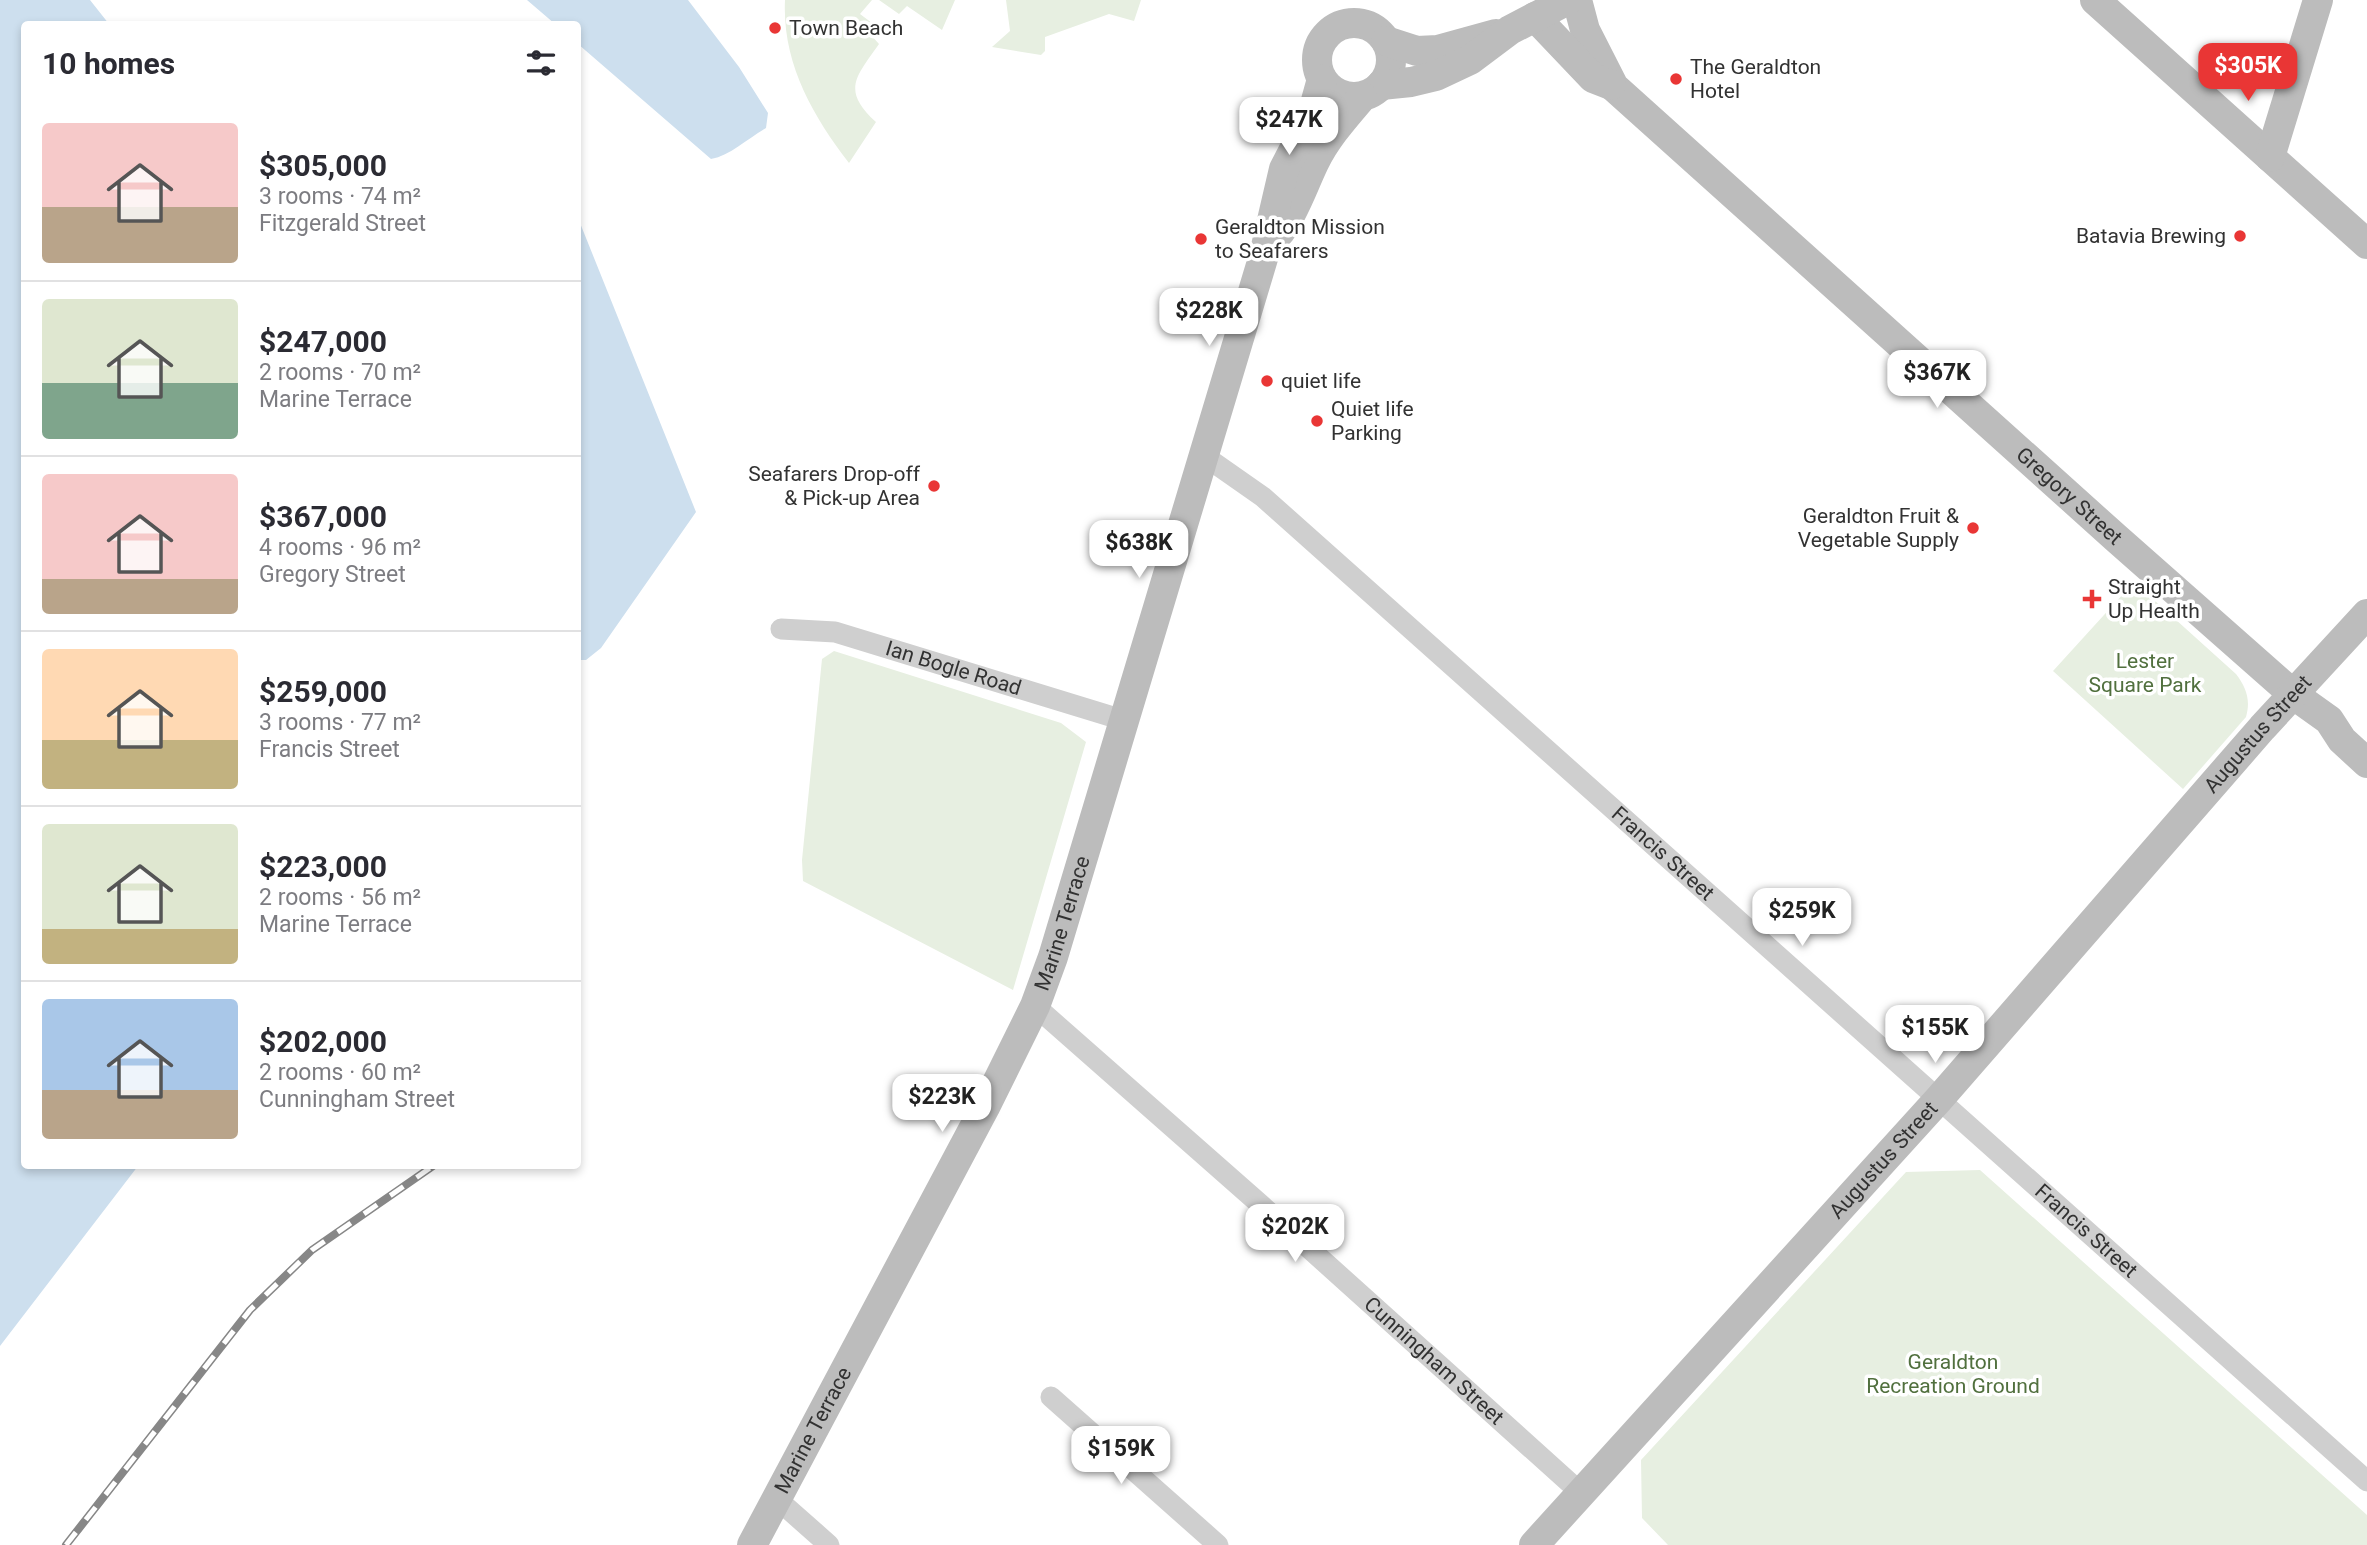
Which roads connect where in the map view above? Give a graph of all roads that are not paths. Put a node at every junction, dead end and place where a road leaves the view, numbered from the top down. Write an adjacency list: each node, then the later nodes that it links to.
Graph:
1 (1348, 0): 8 (street)
2 (1373, 0): 9 (street)
3 (1569, 0): 7 (street)
4 (1577, 0): 11 (street, Gregory Street)
5 (2095, 0): 13 (street)
6 (2318, 0): 13 (street)
7 (1522, 24): 9 (street); 11 (street, Gregory Street); 12 (street)
8 (1329, 33): 9 (street); 10 (street)
9 (1384, 38): 12 (street)
10 (1322, 79): 12 (street); 15 (street, Marine Terrace)
11 (1614, 87): 19 (street, Gregory Street)
12 (1372, 91): 15 (street, Marine Terrace)
13 (2270, 158): 14 (street)
14 (2367, 244)
15 (1264, 254): 16 (street, Marine Terrace)
16 (1203, 455): 20 (street, Marine Terrace); 23 (street, Francis Street)
17 (2367, 614): 19 (street, Augustus Street)
18 (781, 629): 20 (street, Ian Bogle Road)
19 (2294, 695): 21 (street, Gregory Street); 23 (street, Augustus Street)
20 (1123, 720): 22 (street, Marine Terrace)
21 (2365, 761)
22 (1035, 1006): 26 (street, Cunningham Street); 27 (street, Marine Terrace)
23 (1939, 1099): 25 (street, Francis Street); 26 (street, Augustus Street)
24 (1051, 1397): 30 (street)
25 (2367, 1482)
26 (1581, 1493): 31 (street, Augustus Street)
27 (777, 1499): 28 (street, Marine Terrace); 29 (street)
28 (752, 1545)
29 (829, 1545)
30 (1218, 1545)
31 (1534, 1545)

